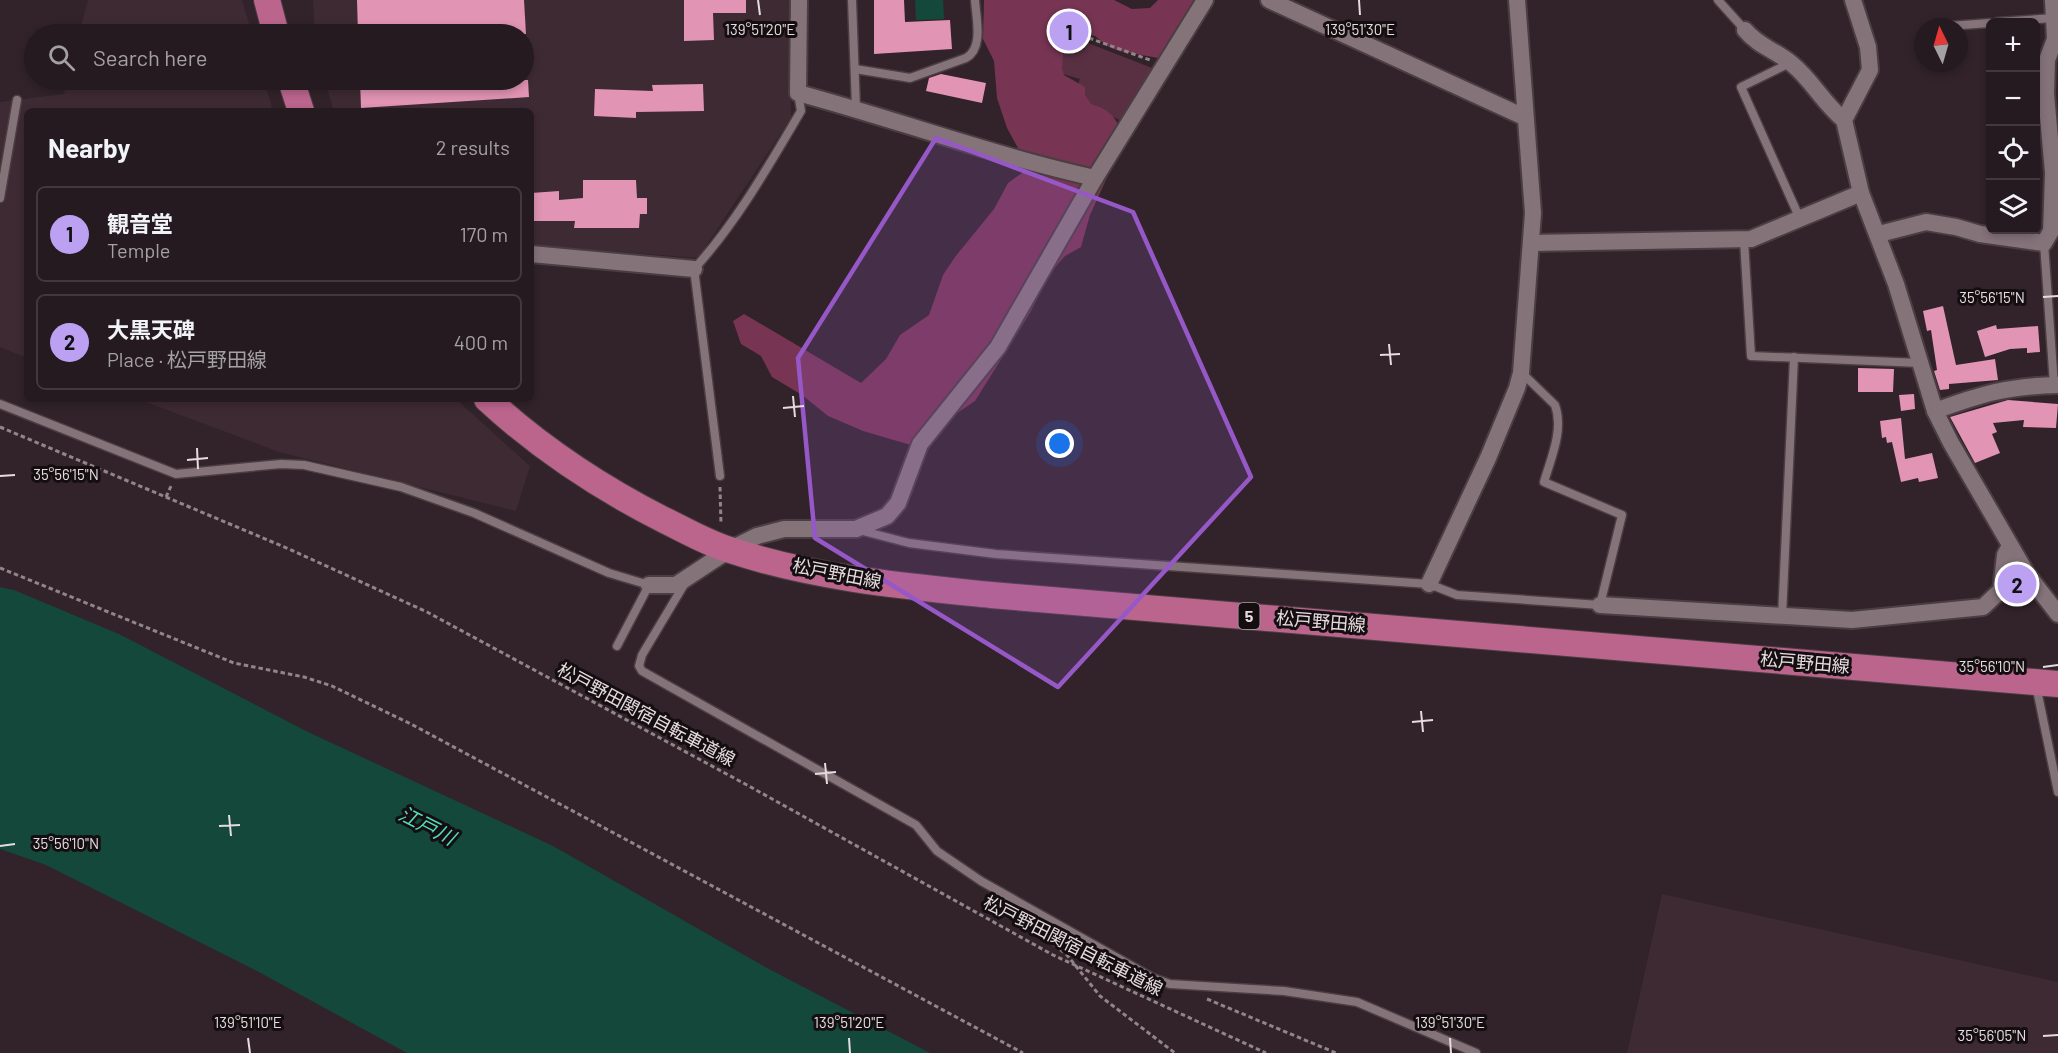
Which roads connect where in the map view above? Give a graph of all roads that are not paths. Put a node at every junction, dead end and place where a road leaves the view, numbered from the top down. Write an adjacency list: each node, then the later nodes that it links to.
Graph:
1 (267, 0): 14 (main road)
2 (799, 0): 20 (street)
3 (852, 0): 18 (lane)
4 (975, 0): 18 (lane)
5 (1205, 0): 26 (street)
6 (1269, 0): 24 (street)
7 (1516, 0): 24 (street)
8 (1719, 0): 16 (lane)
9 (1852, 0): 25 (street)
10 (2053, 0): 11 (street)
11 (2054, 18): 12 (lane); 33 (street)
12 (2040, 19)
13 (1986, 23): 15 (lane)
14 (273, 24)
15 (1968, 25)
16 (1746, 30): 17 (street)
17 (1791, 63): 25 (street); 29 (lane)
18 (855, 69): 23 (lane)
19 (294, 90): 22 (main road)
20 (798, 93): 23 (street); 35 (lane)
21 (17, 100): 28 (lane)
22 (300, 108)
23 (856, 108): 26 (street)
24 (1524, 117): 32 (street)
25 (1844, 120): 27 (street)
26 (1095, 178): 44 (street)
27 (1861, 193): 29 (street); 30 (street)
28 (0, 198)
29 (1800, 219): 31 (street)
30 (1879, 234): 33 (street); 37 (street)
31 (1744, 240): 32 (street); 36 (lane)
32 (1531, 243): 38 (street)
33 (2044, 243): 39 (lane)
34 (534, 254): 35 (street)
35 (694, 269): 43 (lane)
36 (1794, 357): 37 (lane); 53 (lane)
37 (1920, 363): 42 (street)
38 (1521, 373): 48 (street); 51 (lane)
39 (2056, 385): 42 (street)
40 (490, 402): 46 (main road, 松戸野田線 / 5)
41 (0, 404): 49 (lane)
42 (1935, 411): 45 (street)
43 (720, 476)
44 (856, 529): 46 (street); 48 (lane)
45 (2010, 546): 50 (street); 53 (street)
46 (729, 550): 47 (street); 55 (main road, 松戸野田線 / 5)
47 (687, 579): 49 (street); 57 (lane)
48 (1429, 584): 51 (lane)
49 (649, 585): 54 (lane)
50 (2051, 601): 52 (street)
51 (1600, 605): 53 (street)
52 (2058, 614)
53 (1782, 617)
54 (617, 646)
55 (2047, 683): 56 (lane)
56 (2058, 792)
57 (1476, 1053)

